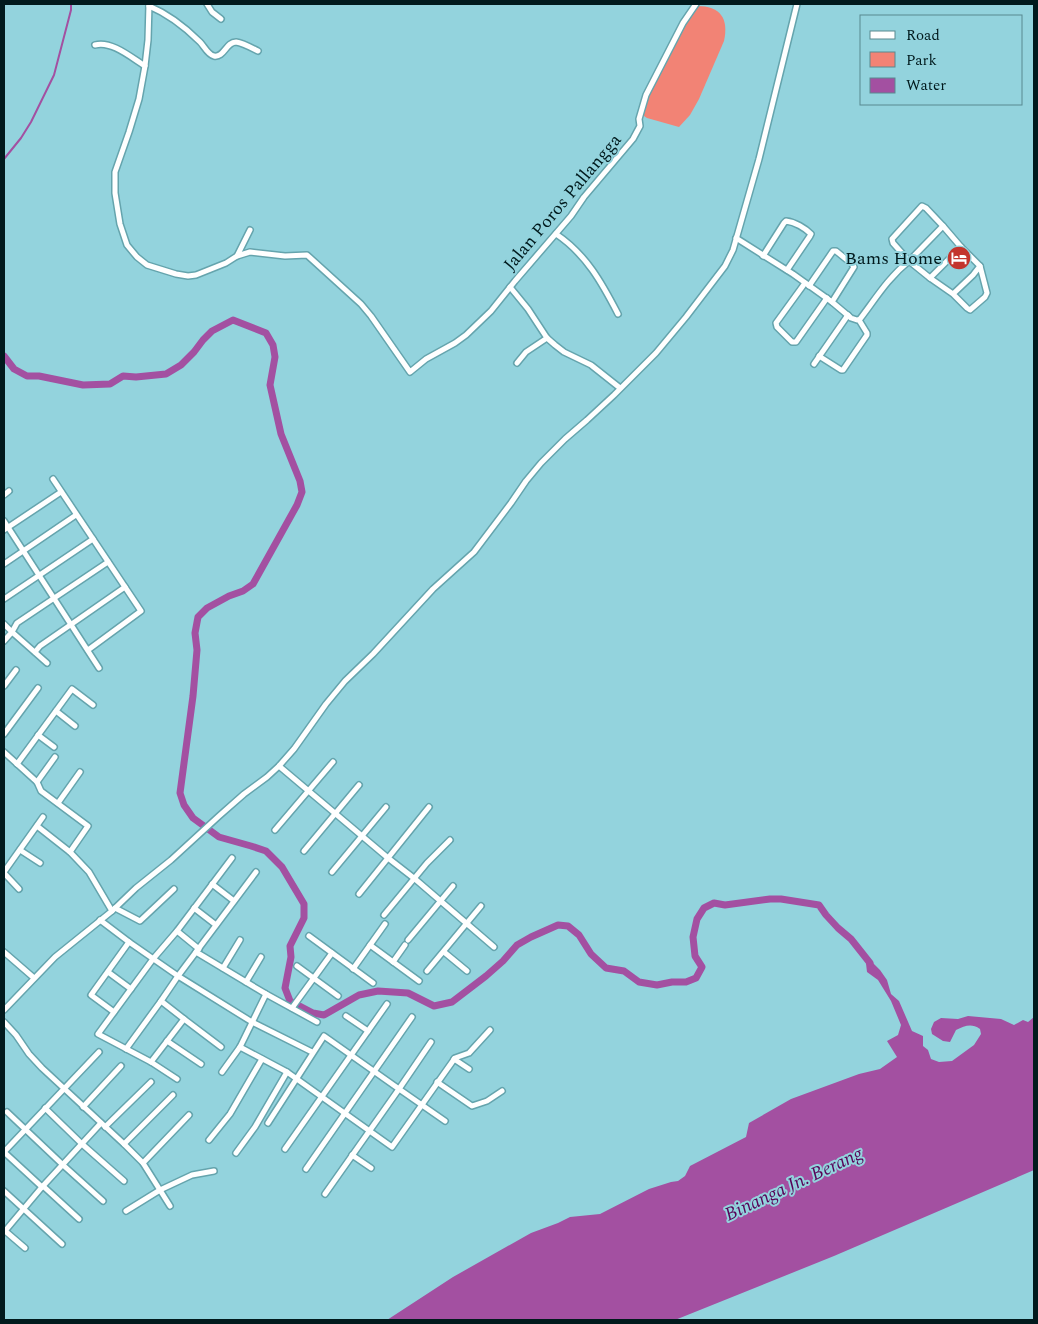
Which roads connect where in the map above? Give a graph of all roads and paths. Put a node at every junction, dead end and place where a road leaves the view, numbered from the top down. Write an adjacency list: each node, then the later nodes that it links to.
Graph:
1 (207, 4): 5 (street)
2 (696, 4): 11 (street, Jalan Poros Pallangga)
3 (797, 4): 12 (street)
4 (149, 5): 7 (street); 8 (street)
5 (221, 19)
6 (95, 45): 8 (street)
7 (258, 51)
8 (145, 66): 14 (street)
9 (943, 226): 13 (street); 16 (street); 16 (street)
10 (250, 230): 14 (street)
11 (556, 234): 21 (street, Jalan Poros Pallangga); 24 (street)
12 (736, 238): 15 (street); 31 (street)
13 (961, 247): 17 (street); 19 (street)
14 (237, 256): 21 (street, Jalan Poros Pallangga)
15 (763, 256): 18 (street); 18 (street)
16 (909, 260): 19 (street); 26 (street)
17 (980, 266): 22 (street); 22 (street)
18 (787, 270): 20 (street)
19 (930, 278): 22 (street)
20 (807, 284): 23 (street); 23 (street); 23 (street)
21 (510, 287): 27 (street)
22 (953, 294)
23 (830, 300): 25 (street)
24 (618, 314)
25 (848, 315): 26 (street); 28 (street)
26 (858, 320): 28 (street)
27 (547, 338): 29 (street); 31 (street)
28 (819, 356): 30 (street)
29 (517, 363)
30 (814, 364)
31 (620, 388): 68 (street)
32 (53, 479): 34 (street)
33 (10, 491): 35 (street)
34 (61, 492): 36 (street); 38 (street)
35 (4, 495)
36 (76, 514): 39 (street); 40 (street)
37 (4, 521): 38 (street)
38 (6, 529): 40 (street)
39 (93, 539): 41 (street); 43 (street)
40 (23, 550): 42 (street); 43 (street)
41 (108, 562): 44 (street); 45 (street)
42 (4, 564)
43 (39, 575): 45 (street); 46 (street)
44 (125, 587): 48 (street); 51 (street)
45 (54, 598): 48 (street); 49 (street)
46 (4, 599)
47 (4, 624): 49 (street)
48 (71, 624): 51 (street); 52 (street)
49 (12, 632): 50 (street); 52 (street)
50 (4, 641)
51 (88, 650): 54 (street)
52 (35, 652): 53 (street)
53 (47, 663)
54 (99, 668)
55 (16, 670): 56 (street)
56 (4, 686)
57 (38, 688): 61 (street)
58 (93, 705): 59 (street)
59 (56, 711): 60 (street); 62 (street)
60 (75, 726)
61 (4, 734)
62 (38, 735): 63 (street); 67 (street)
63 (54, 747)
64 (4, 752): 67 (street)
65 (55, 757): 70 (street)
66 (333, 762): 72 (street)
67 (17, 764): 70 (street)
68 (279, 766): 72 (street); 101 (street)
69 (80, 772): 73 (street)
70 (37, 782): 73 (street)
71 (359, 785): 76 (street)
72 (309, 791): 76 (street); 79 (street)
73 (58, 804): 84 (street)
74 (386, 807): 80 (street)
75 (429, 807): 86 (street)
76 (335, 813): 80 (street); 83 (street)
77 (43, 817): 78 (street)
78 (37, 826): 82 (street); 84 (street)
79 (275, 830)
80 (362, 835): 86 (street); 90 (street)
81 (450, 840): 91 (street)
82 (20, 850): 87 (street); 88 (street)
83 (304, 851)
84 (70, 852): 101 (street)
85 (232, 858): 92 (street)
86 (388, 858): 91 (street); 96 (street)
87 (40, 863)
88 (4, 872): 94 (street)
89 (256, 872): 97 (street)
90 (332, 872)
91 (415, 879): 98 (street); 102 (street)
92 (212, 884): 97 (street); 100 (street)
93 (453, 886): 98 (street)
94 (20, 889)
95 (174, 889): 101 (street)
96 (359, 894)
97 (234, 901): 106 (street)
98 (440, 901): 105 (street); 119 (street)
99 (481, 906): 105 (street)
100 (194, 908): 106 (street); 107 (street)
101 (114, 909): 103 (street)
102 (384, 915)
103 (100, 920): 110 (street); 127 (street)
104 (385, 924): 111 (street)
105 (466, 924): 112 (street); 115 (street)
106 (216, 925): 113 (street)
107 (177, 931): 113 (street); 118 (street)
108 (309, 936): 116 (street)
109 (240, 940): 121 (street)
110 (129, 942): 118 (street); 125 (street)
111 (370, 945): 119 (street); 122 (street)
112 (494, 947)
113 (198, 950): 121 (street); 126 (street)
114 (4, 952): 127 (street)
115 (444, 952): 123 (street); 124 (street)
116 (332, 953): 122 (street); 128 (street)
117 (261, 957): 130 (street)
118 (154, 959): 126 (street); 132 (street)
119 (393, 962): 129 (street)
120 (297, 966): 128 (street)
121 (223, 968): 130 (street)
122 (353, 968): 131 (street)
123 (427, 971)
124 (467, 971)
125 (108, 972): 132 (street); 139 (street)
126 (178, 976): 135 (street); 144 (street)
127 (34, 978): 138 (street)
128 (314, 978): 134 (street); 137 (street)
129 (419, 981)
130 (246, 982): 133 (street)
131 (373, 983)
132 (131, 989): 139 (street)
133 (266, 994): 137 (street); 144 (street)
134 (338, 996)
135 (162, 1002): 142 (street); 152 (street)
136 (387, 1004): 147 (street)
137 (293, 1007): 145 (street)
138 (4, 1010)
139 (114, 1012): 152 (street)
140 (346, 1016): 147 (street)
141 (412, 1017): 162 (street)
142 (184, 1019): 148 (street); 150 (street)
143 (4, 1022): 168 (street)
144 (252, 1022): 151 (street); 153 (street)
145 (317, 1022)
146 (490, 1030): 157 (street)
147 (368, 1031): 155 (street)
148 (167, 1041): 158 (street); 159 (street)
149 (431, 1042): 169 (street)
150 (221, 1047)
151 (240, 1047): 156 (street); 163 (street)
152 (126, 1049): 158 (street)
153 (309, 1050): 155 (street); 164 (street)
154 (99, 1052): 168 (street)
155 (351, 1055): 162 (street); 172 (street)
156 (262, 1059): 164 (street); 184 (street)
157 (454, 1059): 161 (street); 167 (street)
158 (151, 1062): 165 (street)
159 (200, 1064)
160 (122, 1066): 174 (street)
161 (469, 1069)
162 (374, 1071): 169 (street); 177 (street)
163 (222, 1072)
164 (292, 1076): 172 (street); 180 (street); 189 (street)
165 (176, 1079)
166 (151, 1082): 181 (street)
167 (438, 1082): 170 (street); 173 (street)
168 (63, 1089): 174 (street); 175 (street)
169 (399, 1089): 173 (street); 183 (street)
170 (502, 1091)
171 (172, 1095): 186 (street)
172 (321, 1097): 177 (street); 187 (street)
173 (422, 1105): 179 (street); 183 (street)
174 (83, 1107): 181 (street)
175 (46, 1108): 182 (street); 185 (street)
176 (6, 1112): 182 (street)
177 (344, 1114): 183 (street); 194 (street)
178 (189, 1116): 191 (street)
179 (444, 1121)
180 (268, 1123)
181 (103, 1125): 185 (street); 186 (street)
182 (25, 1130): 188 (street); 192 (street)
183 (369, 1131): 190 (street)
184 (210, 1140)
185 (82, 1144): 192 (street); 196 (street)
186 (124, 1144): 191 (street)
187 (285, 1149)
188 (4, 1152): 197 (street)
189 (236, 1153)
190 (352, 1155): 193 (street); 200 (street)
191 (143, 1163): 198 (street)
192 (63, 1165): 197 (street); 201 (street)
193 (371, 1168)
194 (306, 1169)
195 (214, 1171): 198 (street)
196 (124, 1181)
197 (43, 1187): 203 (street); 205 (street)
198 (160, 1190): 202 (street); 204 (street)
199 (4, 1191): 203 (street)
200 (325, 1194)
201 (103, 1201)
202 (170, 1206)
203 (24, 1210): 206 (street); 207 (street)
204 (126, 1211)
205 (80, 1219)
206 (5, 1230): 208 (street)
207 (62, 1244)
208 (24, 1248)

